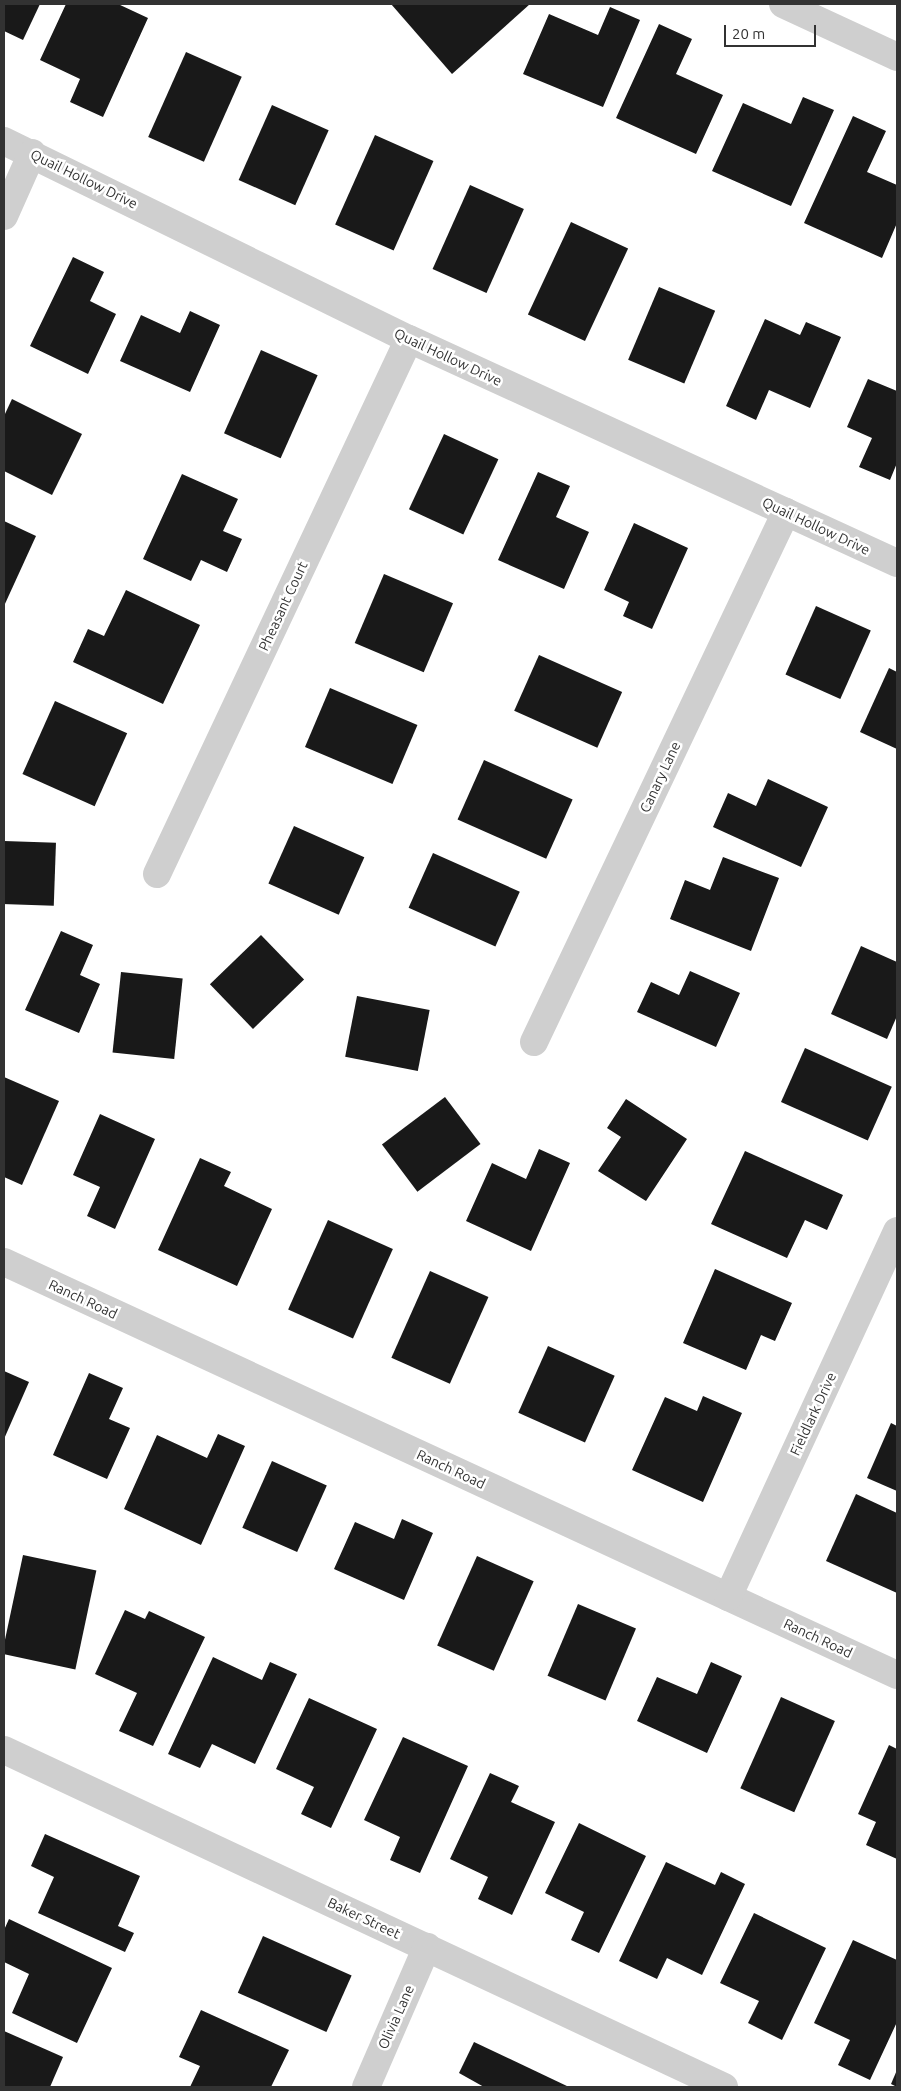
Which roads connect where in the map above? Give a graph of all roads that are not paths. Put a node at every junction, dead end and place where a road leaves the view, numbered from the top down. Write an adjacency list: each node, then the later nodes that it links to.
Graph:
1 (783, 4): 2 (street)
2 (897, 58)
3 (4, 141): 4 (street, Quail Hollow Drive)
4 (32, 153): 5 (street); 6 (street, Quail Hollow Drive)
5 (4, 216)
6 (409, 339): 7 (street, Quail Hollow Drive); 9 (street, Pheasant Court)
7 (786, 512): 8 (street, Quail Hollow Drive); 10 (street, Canary Lane)
8 (897, 563)
9 (157, 874)
10 (534, 1042)
11 (897, 1231): 13 (street, Fieldlark Drive)
12 (4, 1262): 13 (street, Ranch Road)
13 (728, 1597): 14 (street, Ranch Road)
14 (897, 1675)
15 (4, 1750): 16 (street, Baker Street)
16 (427, 1947): 17 (street, Olivia Lane); 18 (street, Baker Street)
17 (366, 2087)
18 (724, 2087)

